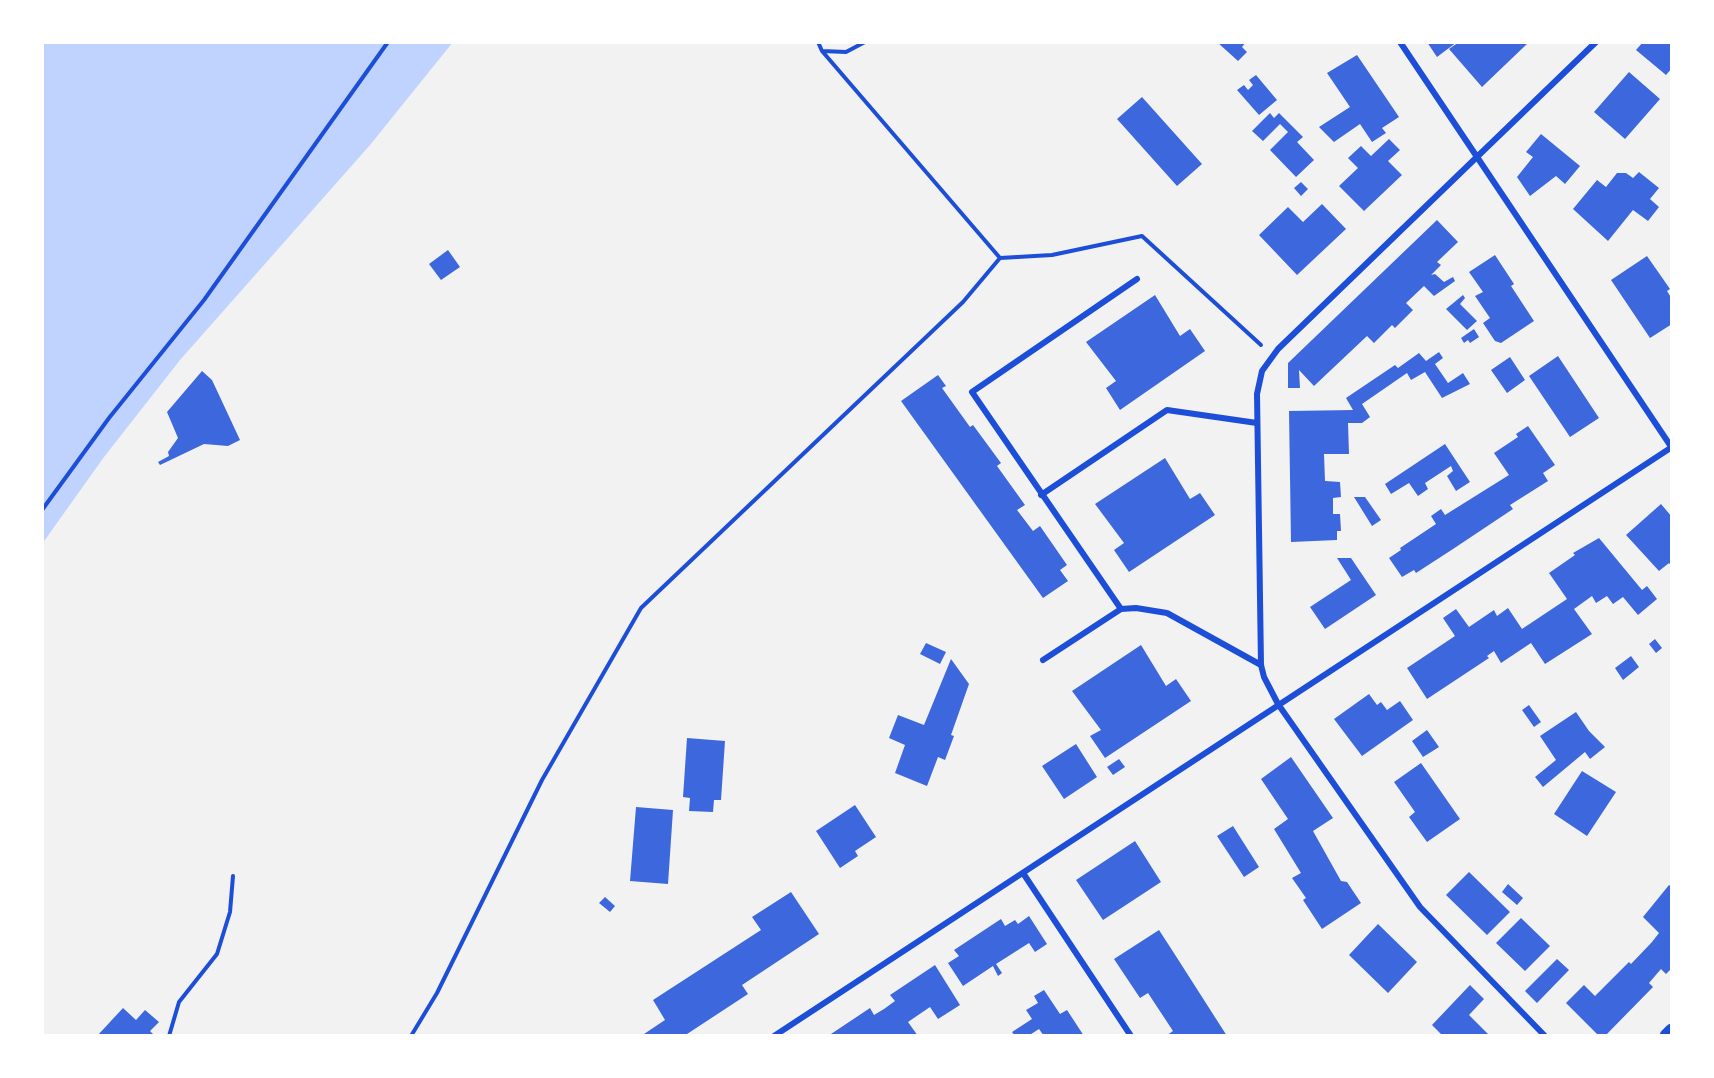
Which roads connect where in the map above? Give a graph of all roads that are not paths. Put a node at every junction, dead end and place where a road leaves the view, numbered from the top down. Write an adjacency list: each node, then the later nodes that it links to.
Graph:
1 (1400, 42): 3 (street)
2 (1596, 42): 3 (street)
3 (1477, 156): 5 (street); 6 (street)
4 (1137, 279): 7 (street)
5 (1257, 423): 7 (street); 10 (street)
6 (1672, 447): 11 (street)
7 (1041, 495): 8 (street)
8 (1121, 609): 9 (street); 10 (street)
9 (1043, 660)
10 (1261, 665): 11 (street)
11 (1278, 704): 12 (street); 16 (street)
12 (1023, 873): 14 (street); 15 (street)
13 (1672, 1031): 17 (main road)
14 (774, 1036)
15 (1131, 1036)
16 (1545, 1036)
17 (1667, 1036)

